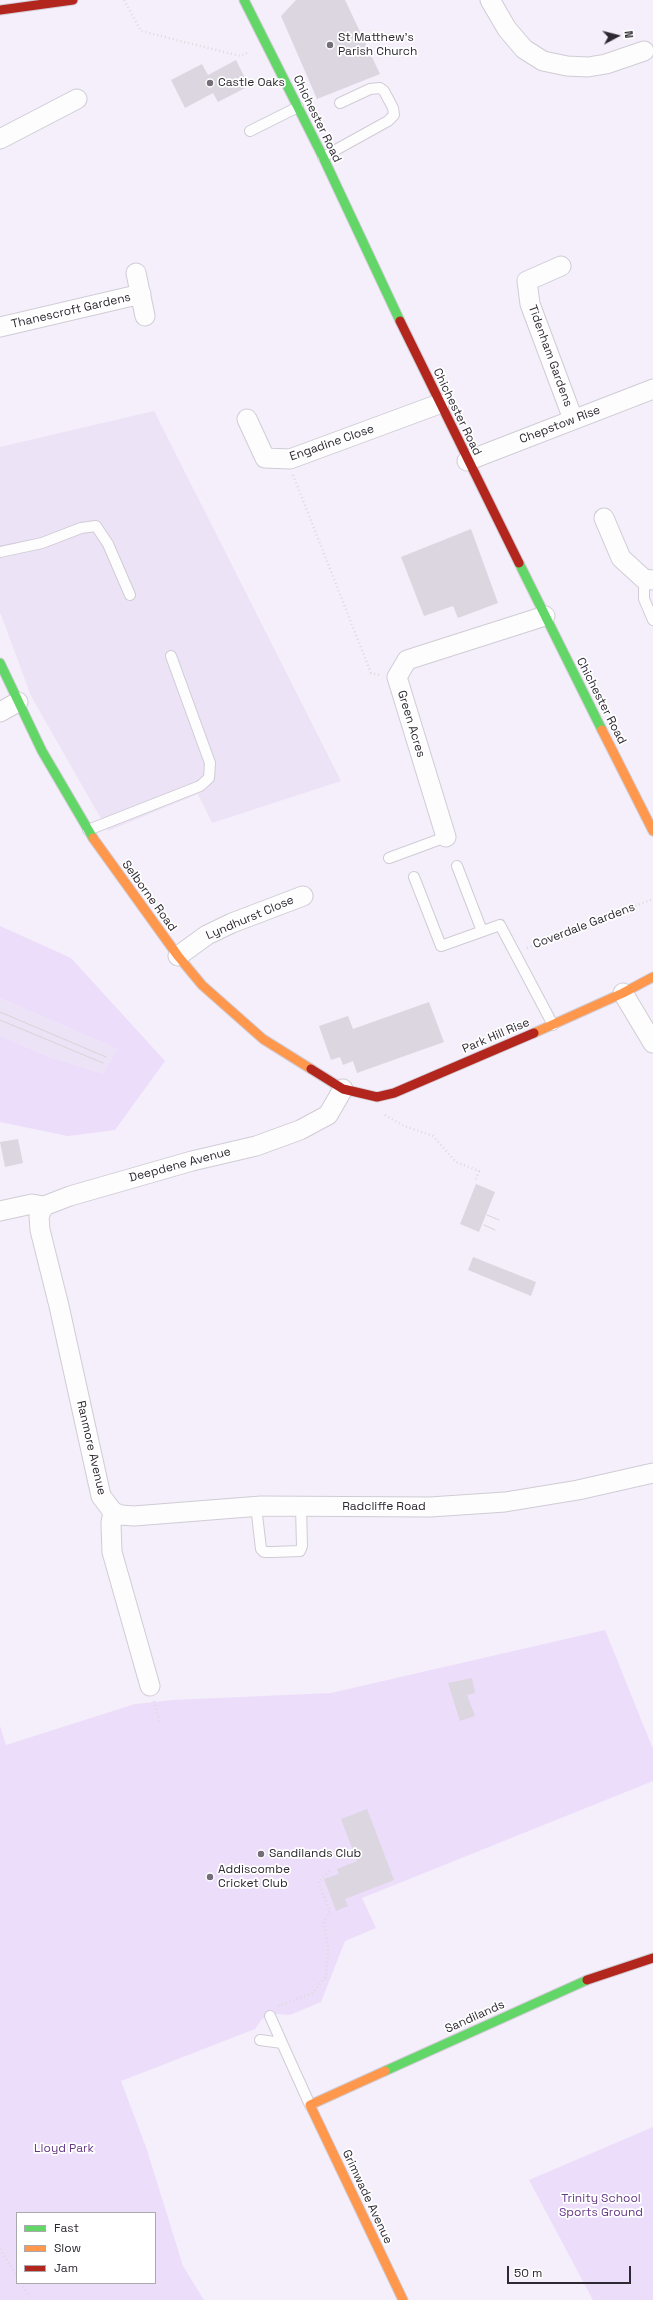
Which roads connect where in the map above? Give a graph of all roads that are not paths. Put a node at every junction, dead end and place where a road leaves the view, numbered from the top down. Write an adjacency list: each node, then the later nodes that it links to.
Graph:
1 (73, 0): 4 (street)
2 (244, 0): 8 (street, Chichester Road)
3 (490, 0): 5 (street)
4 (0, 10)
5 (644, 52)
6 (77, 99): 10 (street)
7 (340, 104): 11 (lane)
8 (298, 108): 9 (lane); 11 (street, Chichester Road)
9 (250, 131)
10 (0, 139)
11 (323, 157): 18 (street, Chichester Road)
12 (560, 266): 20 (street, Tidenham Gardens)
13 (136, 273): 14 (street, Thanescroft Gardens)
14 (141, 294): 15 (street, Thanescroft Gardens); 16 (street, Thanescroft Gardens)
15 (145, 316)
16 (0, 328)
17 (653, 389): 20 (street, Chepstow Rise)
18 (439, 404): 19 (street, Engadine Close); 21 (street, Chichester Road)
19 (247, 418)
20 (573, 419): 21 (street, Chepstow Rise)
21 (467, 461): 26 (street, Chichester Road)
22 (604, 518): 24 (street)
23 (0, 552): 25 (lane)
24 (648, 580): 27 (lane)
25 (130, 595)
26 (545, 616): 33 (street, Chichester Road); 34 (street, Green Acres)
27 (653, 620)
28 (171, 656): 32 (lane)
29 (0, 663): 30 (street, Selborne Road)
30 (18, 702): 31 (street); 32 (street, Selborne Road)
31 (0, 712)
32 (88, 830): 40 (street, Selborne Road)
33 (653, 831)
34 (446, 837): 35 (lane)
35 (389, 858)
36 (458, 866): 39 (lane)
37 (414, 877): 39 (lane)
38 (303, 896): 40 (street, Lyndhurst Close)
39 (482, 932): 43 (lane)
40 (178, 956): 45 (street, Selborne Road)
41 (653, 977): 42 (street, Park Hill Rise)
42 (623, 993): 43 (street, Park Hill Rise); 44 (street)
43 (553, 1025): 45 (street, Park Hill Rise)
44 (653, 1043)
45 (343, 1089): 46 (street, Deepdene Avenue)
46 (44, 1206): 47 (street, Deepdene Avenue); 51 (street, Ranmore Avenue)
47 (0, 1211)
48 (653, 1473): 50 (street, Radcliffe Road)
49 (256, 1506): 50 (street, Radcliffe Road); 50 (lane); 51 (street, Radcliffe Road)
50 (301, 1506)
51 (113, 1512): 52 (street)
52 (150, 1686)
53 (653, 1958): 57 (street, Sandilands)
54 (270, 2016): 56 (lane)
55 (260, 2040): 56 (lane)
56 (282, 2043): 57 (lane)
57 (310, 2105): 58 (street, Grimwade Avenue)
58 (403, 2300)

